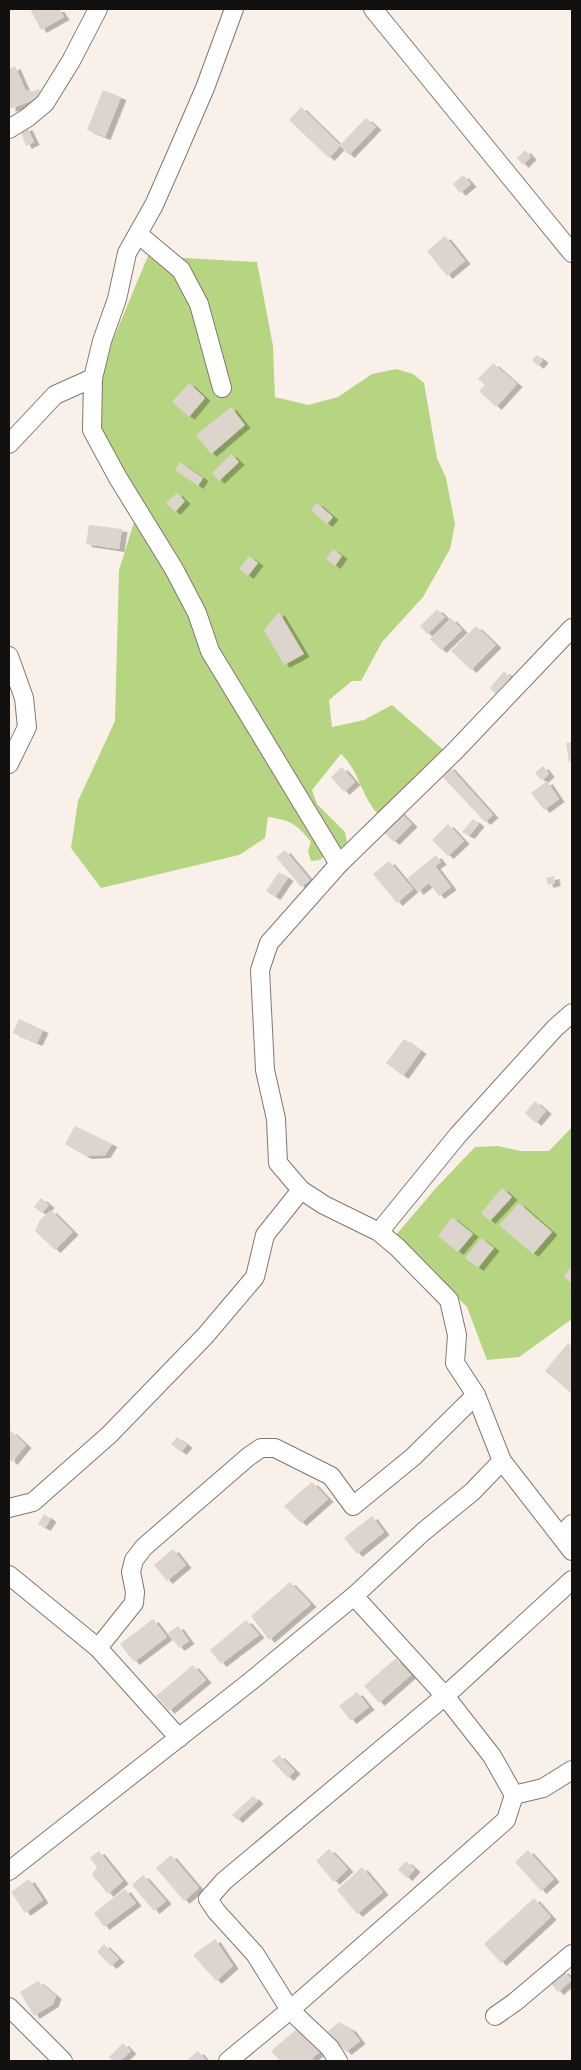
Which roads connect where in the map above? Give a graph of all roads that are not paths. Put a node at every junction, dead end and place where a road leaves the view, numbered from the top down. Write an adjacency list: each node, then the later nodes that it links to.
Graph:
1 (98, 9): 4 (street)
2 (234, 9): 5 (street)
3 (373, 9): 6 (street)
4 (9, 129)
5 (138, 234): 7 (street); 8 (street)
6 (572, 253)
7 (93, 378): 9 (street); 13 (street)
8 (222, 388)
9 (9, 444)
10 (572, 628): 13 (street)
11 (9, 656): 12 (street)
12 (9, 764)
13 (339, 864): 15 (street)
14 (572, 1013): 16 (street)
15 (301, 1190): 16 (street); 19 (street)
16 (379, 1232): 17 (street)
17 (476, 1396): 18 (street); 25 (street)
18 (502, 1461): 20 (street); 24 (street)
19 (9, 1508)
20 (567, 1530): 21 (street)
21 (572, 1551)
22 (9, 1575): 25 (street)
23 (572, 1580): 26 (street)
24 (354, 1596): 26 (street); 27 (street)
25 (98, 1648): 27 (street)
26 (445, 1696): 29 (street); 33 (street)
27 (179, 1738): 30 (street)
28 (572, 1770): 29 (street)
29 (514, 1795): 33 (street)
30 (9, 1871)
31 (572, 1954): 34 (street)
32 (9, 2007): 35 (street)
33 (290, 2010): 36 (street); 37 (street)
34 (495, 2016)
35 (63, 2061)
36 (228, 2061)
37 (338, 2061)

